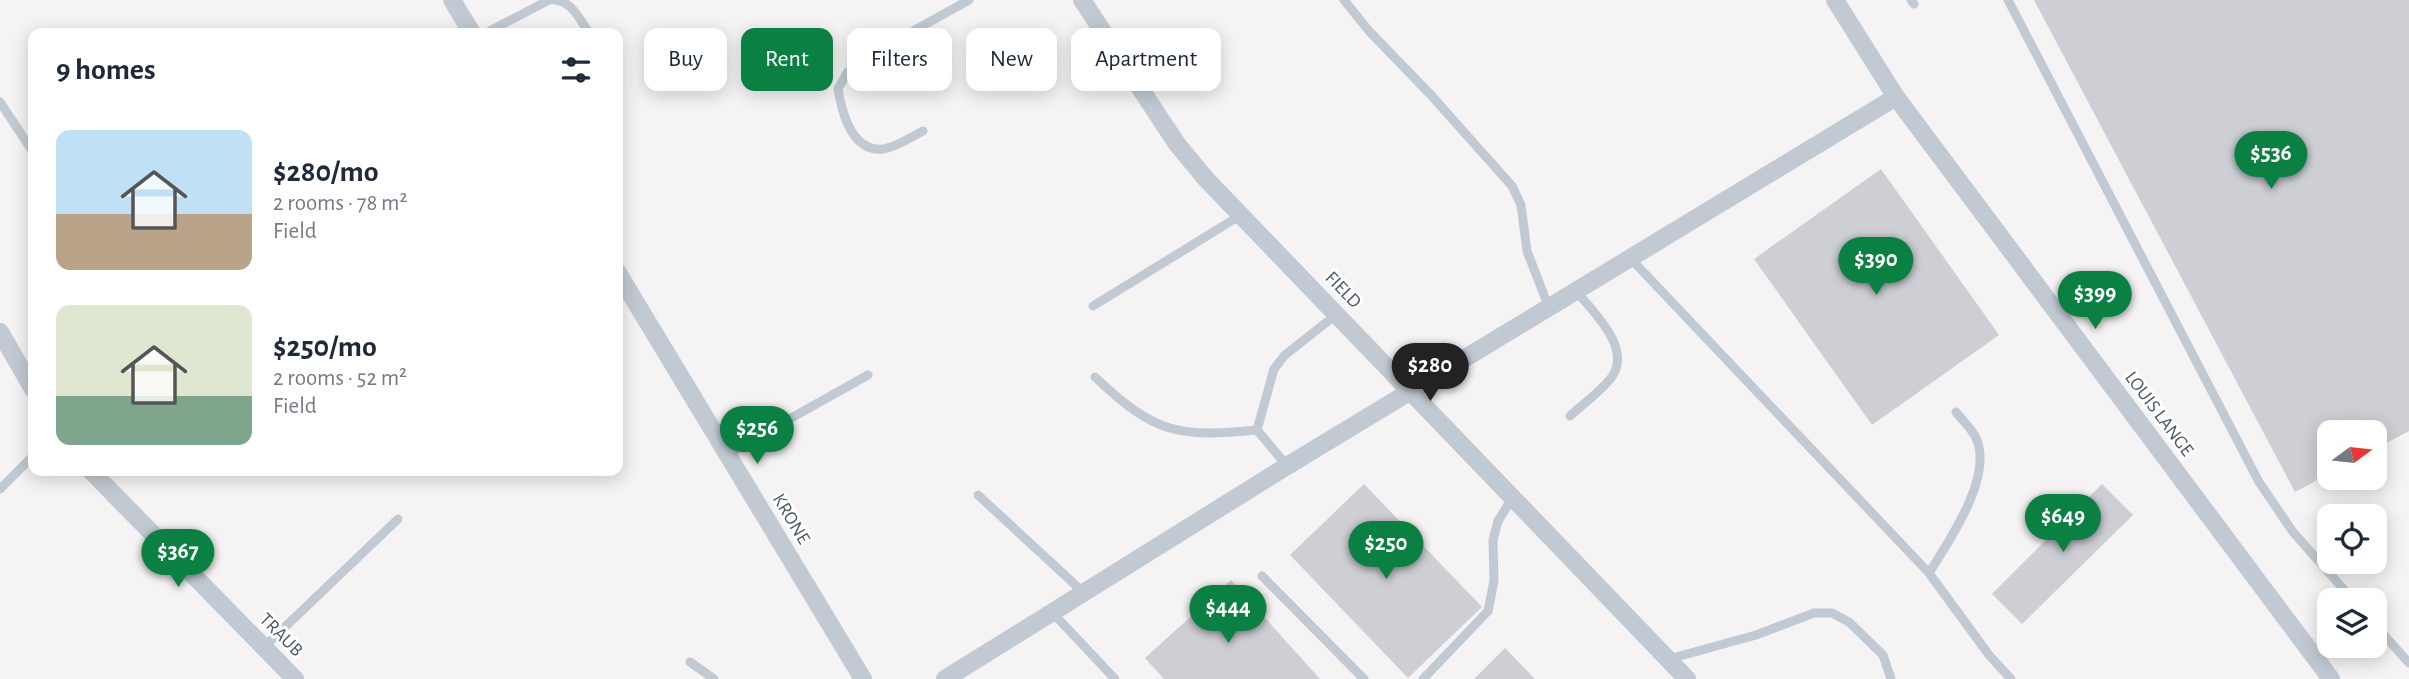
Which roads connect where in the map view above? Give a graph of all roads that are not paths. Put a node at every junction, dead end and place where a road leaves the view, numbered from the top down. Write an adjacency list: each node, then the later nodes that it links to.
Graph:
1 (452, 0): 9 (street)
2 (549, 0): 10 (lane)
3 (555, 0): 11 (lane)
4 (969, 0): 14 (lane)
5 (1082, 0): 16 (street, FIELD)
6 (1344, 0): 21 (lane)
7 (1835, 0): 12 (street, LOUIS LANGE)
8 (2008, 0): 41 (lane)
9 (469, 28)
10 (496, 28)
11 (586, 28)
12 (1896, 97): 17 (street); 59 (street, LOUIS LANGE)
13 (0, 102): 15 (lane)
14 (923, 131)
15 (28, 144)
16 (1241, 215): 20 (lane); 22 (street, FIELD)
17 (1632, 259): 19 (street); 39 (lane)
18 (623, 281): 31 (street, KRONE)
19 (1577, 292): 21 (street); 29 (lane)
20 (1093, 306)
21 (1549, 309): 27 (street)
22 (1338, 314): 27 (street, FIELD); 30 (lane)
23 (0, 332): 26 (street)
24 (868, 375): 31 (lane)
25 (1095, 376): 30 (lane)
26 (28, 380)
27 (1412, 392): 33 (street); 37 (street, FIELD)
28 (1956, 412): 39 (lane)
29 (1570, 416)
30 (1257, 430): 33 (lane)
31 (727, 454): 51 (street, KRONE)
32 (28, 461): 35 (lane)
33 (1287, 466): 42 (street)
34 (96, 476): 45 (street, TRAUB)
35 (0, 489)
36 (978, 495): 42 (lane)
37 (1513, 497): 46 (street, FIELD); 55 (lane)
38 (398, 519): 45 (lane)
39 (1929, 573): 58 (lane)
40 (1262, 576): 54 (lane)
41 (2342, 588)
42 (1083, 592): 43 (street)
43 (1051, 611): 52 (street); 53 (lane)
44 (2387, 638): 48 (lane)
45 (264, 648): 49 (street, TRAUB)
46 (1669, 660): 56 (street, FIELD); 57 (lane)
47 (690, 662): 50 (lane)
48 (2409, 663)
49 (295, 679)
50 (715, 679)
51 (863, 679)
52 (945, 679)
53 (1115, 679)
54 (1364, 679)
55 (1423, 679)
56 (1687, 679)
57 (1891, 679)
58 (2011, 679)
59 (2331, 679)

